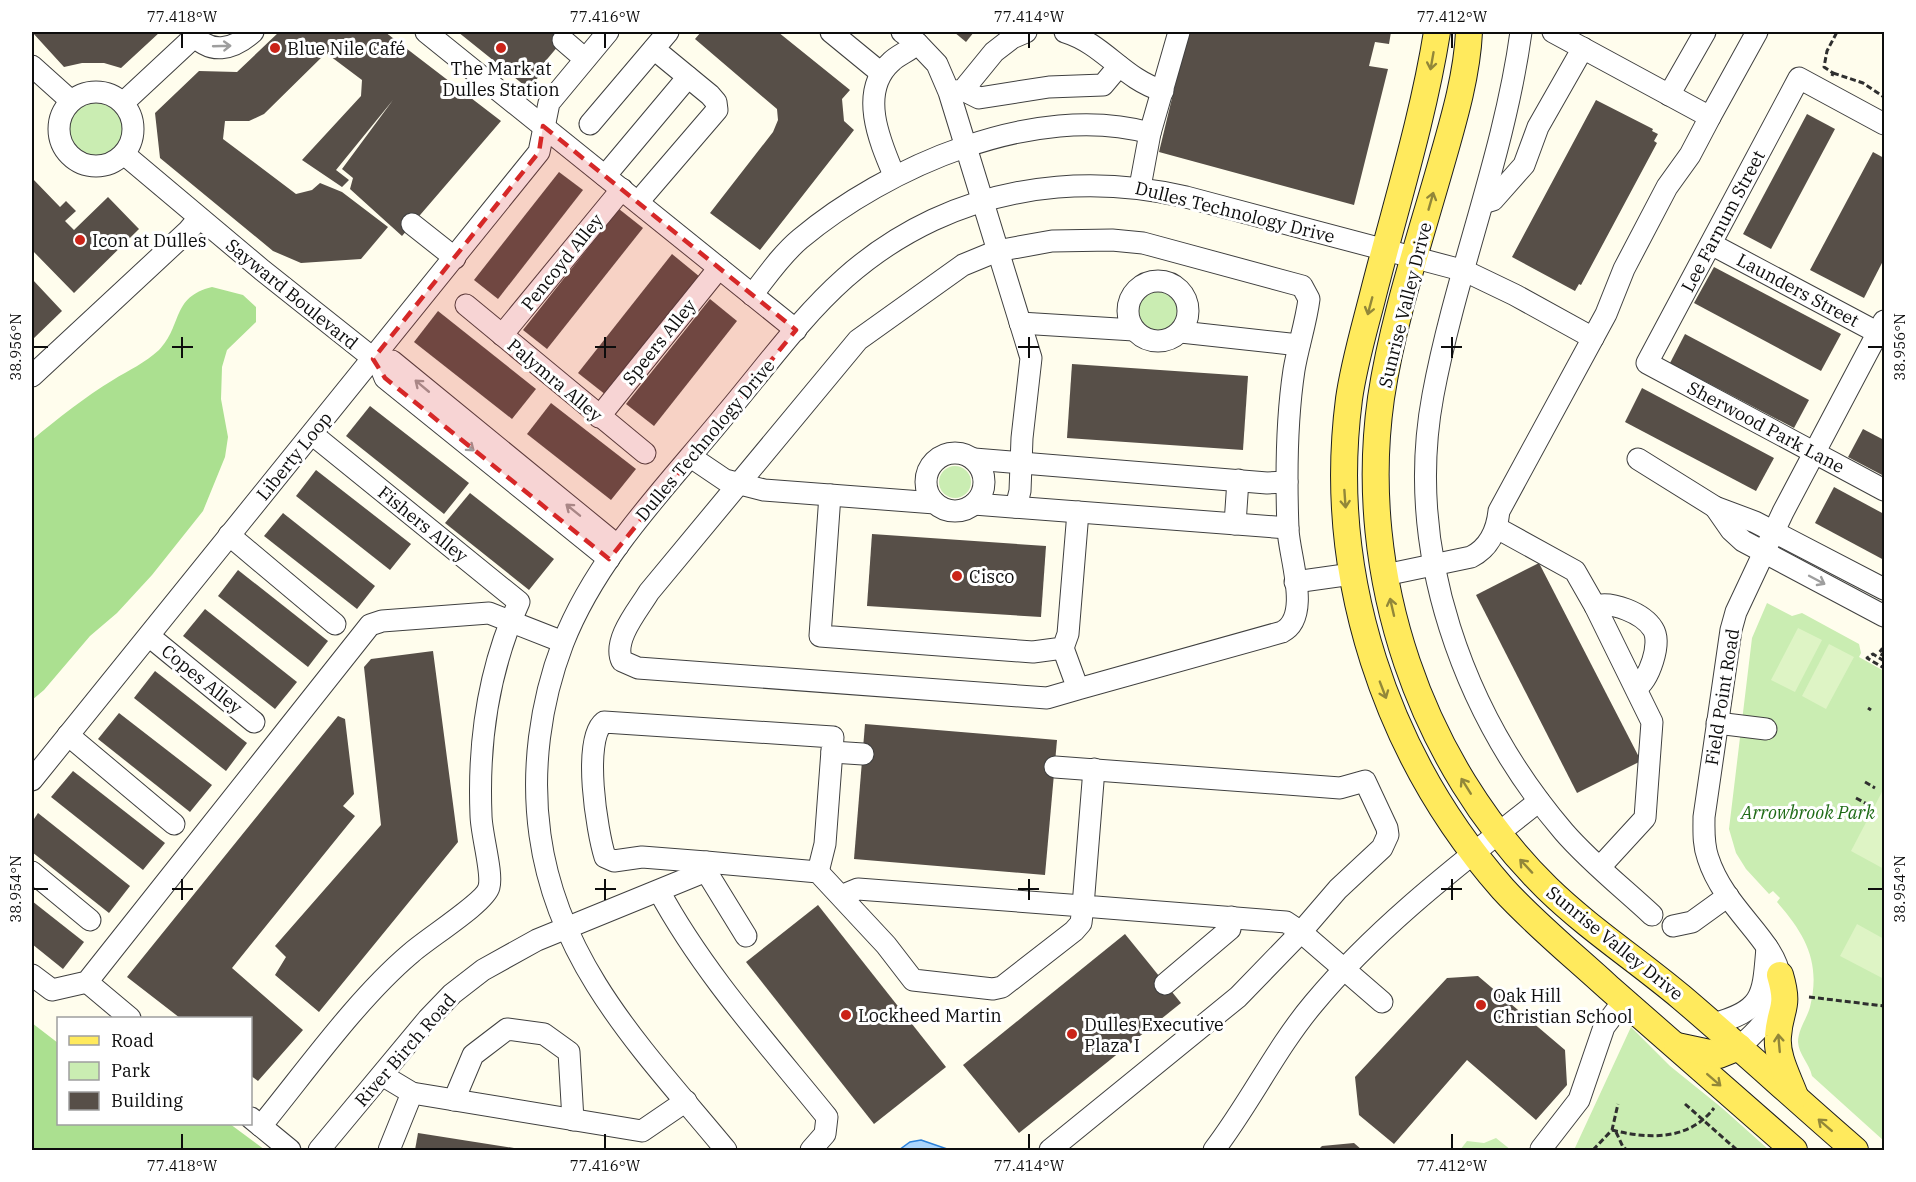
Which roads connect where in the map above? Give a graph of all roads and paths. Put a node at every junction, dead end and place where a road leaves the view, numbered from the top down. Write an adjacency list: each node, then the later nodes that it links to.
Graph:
1 (253, 32): 16 (street, one-way to 1)
2 (426, 32): 35 (street)
3 (608, 32): 21 (street, Liberty Loop)
4 (668, 32): 20 (street)
5 (831, 32): 24 (street)
6 (1026, 32): 28 (street)
7 (1065, 32): 23 (street)
8 (1179, 32): 29 (street)
9 (1437, 32): 51 (main road, Sunrise Valley Drive, one-way to 51)
10 (1469, 32): 54 (main road, Sunrise Valley Drive, one-way to 10)
11 (1521, 32): 46 (street)
12 (1553, 32): 19 (street)
13 (1705, 32): 30 (street)
14 (1757, 32): 34 (street)
15 (1837, 32): 25 (path)
16 (194, 34): 33 (street)
17 (910, 37): 24 (street); 28 (street)
18 (563, 40): 21 (street)
19 (1583, 48): 30 (street); 46 (street)
20 (654, 49): 26 (street, Pencoyd Alley); 37 (street)
21 (585, 59): 35 (street, Liberty Loop)
22 (32, 66): 32 (street)
23 (1119, 66): 28 (street); 29 (street)
24 (881, 73): 41 (street)
25 (1833, 73): 27 (path); 31 (path)
26 (688, 77): 42 (street); 44 (street, Pencoyd Alley)
27 (1829, 81)
28 (956, 91): 39 (street)
29 (1163, 91): 38 (street)
30 (1669, 95): 34 (street)
31 (1884, 97)
32 (71, 101): 33 (street); 40 (street)
33 (123, 104): 40 (street)
34 (1710, 117): 66 (street)
35 (539, 123): 42 (street); 53 (street, Liberty Loop)
36 (1884, 123): 49 (street, Lee Farnum Street)
37 (590, 124)
38 (1150, 133): 39 (street); 43 (street)
39 (965, 148): 41 (street); 45 (street)
40 (123, 154): 47 (street, Sayward Boulevard)
41 (894, 175): 58 (street)
42 (605, 176): 44 (street)
43 (1140, 188): 45 (street, Dulles Technology Drive); 51 (street, Dulles Technology Drive)
44 (630, 195): 55 (street); 65 (street, Pencoyd Alley)
45 (981, 202): 52 (street); 61 (street, Dulles Technology Drive)
46 (1483, 203): 56 (street)
47 (199, 218): 68 (street, Sayward Boulevard); 70 (street)
48 (412, 224): 53 (street)
49 (1711, 244): 63 (street, Launders Street); 69 (street, Lee Farnum Street)
50 (1160, 248): 52 (street); 57 (street); 67 (street)
51 (1385, 250): 54 (street, Dulles Technology Drive); 97 (main road, Sunrise Valley Drive, one-way to 97)
52 (997, 251): 60 (street); 81 (street)
53 (455, 258): 68 (street, Liberty Loop)
54 (1415, 258): 56 (street, Dulles Technology Drive); 98 (main road, Sunrise Valley Drive)
55 (719, 268): 58 (street); 71 (street, Speers Alley)
56 (1465, 272): 66 (street, Dulles Technology Drive); 96 (street)
57 (1160, 280): 62 (street); 64 (street)
58 (752, 294): 61 (street)
59 (466, 304): 65 (street, Palymra Alley)
60 (1020, 323): 62 (street); 78 (street)
61 (796, 330): 75 (street, Dulles Technology Drive)
62 (1134, 330): 64 (street)
63 (1882, 330): 74 (street, Field Point Road)
64 (1181, 332): 67 (street)
65 (502, 335): 71 (street, Palymra Alley)
66 (1593, 338): 91 (street)
67 (1299, 345): 80 (street)
68 (376, 361): 72 (street, Liberty Loop); 94 (street, Sayward Boulevard)
69 (1647, 363): 74 (street, Sherwood Park Lane)
70 (32, 376)
71 (599, 417): 73 (street, Palymra Alley)
72 (312, 434): 93 (street, Liberty Loop); 103 (street, Fishers Alley)
73 (645, 453)
74 (1814, 453): 82 (street, Sherwood Park Lane); 92 (street, Field Point Road)
75 (691, 457): 81 (street); 94 (street, Dulles Technology Drive)
76 (974, 459): 78 (street); 84 (street); 85 (street)
77 (1638, 459): 87 (street)
78 (1021, 462): 79 (street); 86 (street)
79 (1238, 480): 80 (street); 89 (street)
80 (1287, 482): 90 (street)
81 (738, 485): 83 (street); 113 (street)
82 (1884, 490)
83 (830, 495): 84 (street); 107 (street)
84 (935, 503): 85 (street)
85 (974, 504): 86 (street)
86 (1016, 507): 88 (street)
87 (1715, 507): 92 (street); 95 (street)
88 (1078, 512): 89 (street); 107 (street)
89 (1235, 524): 90 (street)
90 (1288, 528): 99 (street)
91 (1497, 528): 96 (street); 101 (street)
92 (1775, 531): 95 (street, Field Point Road); 100 (street)
93 (229, 535): 104 (street); 105 (street, Liberty Loop)
94 (614, 553): 106 (street, Dulles Technology Drive)
95 (1765, 554): 102 (street, one-way to 102); 115 (street, Field Point Road)
96 (1436, 565): 98 (street); 126 (street)
97 (1352, 574): 99 (street); 130 (main road, Sunrise Valley Drive, one-way to 130)
98 (1385, 575): 129 (main road, Sunrise Valley Drive, one-way to 98)
99 (1295, 582): 113 (street)
100 (1884, 589)
101 (1595, 606): 112 (street); 112 (street)
102 (1884, 616)
103 (511, 620): 106 (street); 150 (street); 170 (street)
104 (335, 624)
105 (149, 636): 114 (street, Copes Alley); 117 (street, Liberty Loop)
106 (563, 642): 143 (street, Dulles Technology Drive)
107 (1063, 648): 113 (street)
108 (1884, 650): 109 (path)
109 (1884, 656)
110 (1884, 661): 111 (path)
111 (1884, 668)
112 (1636, 688): 132 (street)
113 (1078, 689)
114 (254, 722)
115 (1717, 723): 116 (street); 137 (street, Field Point Road)
116 (1766, 729)
117 (68, 735): 122 (street, Liberty Loop); 128 (street)
118 (832, 752): 119 (street); 131 (street); 134 (street)
119 (863, 754)
120 (1054, 767): 121 (street)
121 (1094, 769): 138 (street); 144 (street)
122 (32, 780)
123 (1865, 782): 124 (path)
124 (1875, 788)
125 (1856, 798): 127 (path)
126 (1539, 801): 129 (street); 132 (street)
127 (1866, 804)
128 (174, 824)
129 (1499, 834): 130 (street); 157 (main road, Sunrise Valley Drive, one-way to 129)
130 (1475, 854): 147 (street); 153 (main road, Sunrise Valley Drive)
131 (706, 866): 134 (street); 135 (street, River Birch Road); 145 (street)
132 (1600, 867): 139 (street)
133 (32, 872): 141 (street)
134 (818, 872): 136 (street)
135 (659, 891): 143 (street, River Birch Road); 178 (street)
136 (841, 896): 138 (street); 138 (street)
137 (1728, 896): 142 (street); 146 (street, Field Point Road)
138 (1083, 906): 140 (street)
139 (1652, 915)
140 (1231, 917): 144 (street); 151 (street)
141 (90, 920)
142 (1673, 926)
143 (566, 929): 160 (street, River Birch Road); 164 (street, Dulles Technology Drive)
144 (1301, 932): 147 (street); 179 (street)
145 (746, 936)
146 (1767, 946): 149 (street, Field Point Road); 157 (street)
147 (1344, 969): 154 (street); 180 (street)
148 (32, 975): 150 (street)
149 (1780, 975): 159 (street); 162 (main road, one-way to 149)
150 (87, 982): 156 (street)
151 (1165, 984)
152 (1809, 996): 155 (path)
153 (1624, 1000): 158 (main road, Sunrise Valley Drive); 173 (street)
154 (1382, 1002)
155 (1884, 1006)
156 (129, 1017)
157 (1713, 1024): 159 (main road, Sunrise Valley Drive)
158 (1674, 1045): 159 (main road); 184 (main road, Sunrise Valley Drive, one-way to 184)
159 (1739, 1047): 162 (main road, Sunrise Valley Drive)
160 (382, 1075): 161 (street); 175 (street, River Birch Road)
161 (412, 1093): 163 (street); 176 (street)
162 (1796, 1099): 185 (main road, Sunrise Valley Drive, one-way to 162)
163 (454, 1100): 168 (street); 168 (street)
164 (686, 1101): 172 (street); 177 (street, Dulles Technology Drive)
165 (1618, 1104): 171 (path)
166 (1685, 1104): 169 (path)
167 (1717, 1104): 169 (path)
168 (573, 1120): 172 (street)
169 (1703, 1120): 171 (path); 183 (path)
170 (256, 1122): 174 (street)
171 (1614, 1130): 181 (path); 182 (path)
172 (641, 1141)
173 (1541, 1149)
174 (290, 1150)
175 (319, 1150)
176 (388, 1150)
177 (726, 1150)
178 (811, 1150)
179 (1050, 1150)
180 (1214, 1150)
181 (1593, 1150)
182 (1627, 1150)
183 (1737, 1150)
184 (1794, 1150)
185 (1855, 1150)

